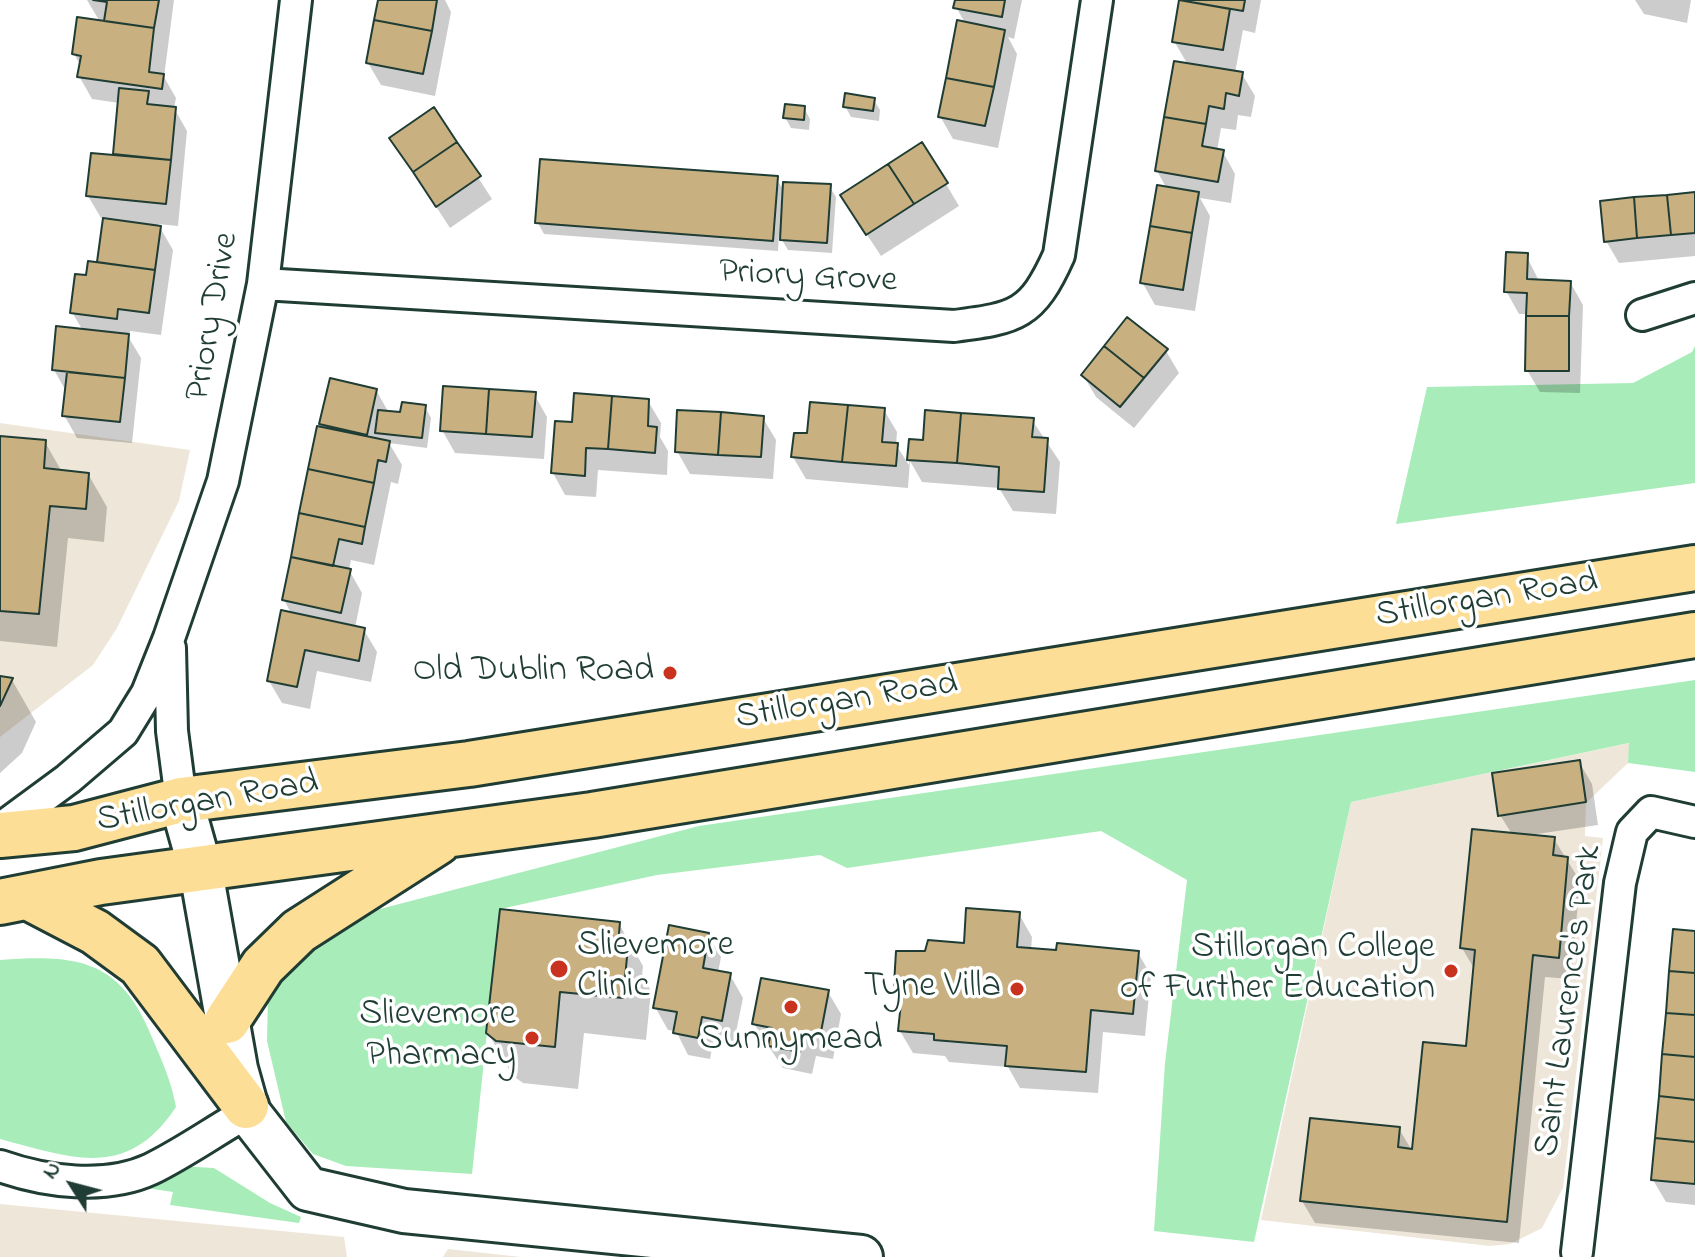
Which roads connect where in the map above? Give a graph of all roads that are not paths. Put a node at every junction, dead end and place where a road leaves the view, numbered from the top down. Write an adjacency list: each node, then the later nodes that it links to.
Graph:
1 (296, 0): 3 (street, Priory Drive)
2 (1097, 0): 3 (street, Priory Grove)
3 (263, 284): 8 (street, Priory Drive)
4 (1695, 298): 5 (street)
5 (1642, 315)
6 (1695, 568): 9 (highway, Stillorgan Road)
7 (1695, 635): 13 (highway, Stillorgan Road)
8 (169, 638): 9 (street, Priory Drive); 11 (street, Priory Drive)
9 (181, 800): 12 (highway, Stillorgan Road); 14 (street)
10 (1695, 822): 20 (street, Saint Laurence's Park)
11 (0, 829)
12 (0, 835)
13 (447, 836): 14 (highway, Stillorgan Road); 16 (highway)
14 (201, 871): 15 (highway, Stillorgan Road); 16 (street)
15 (14, 900): 17 (highway)
16 (227, 1021): 17 (street)
17 (247, 1109): 18 (street); 19 (street)
18 (0, 1166)
19 (616, 1245): 21 (street)
20 (1577, 1252)
21 (861, 1257)

